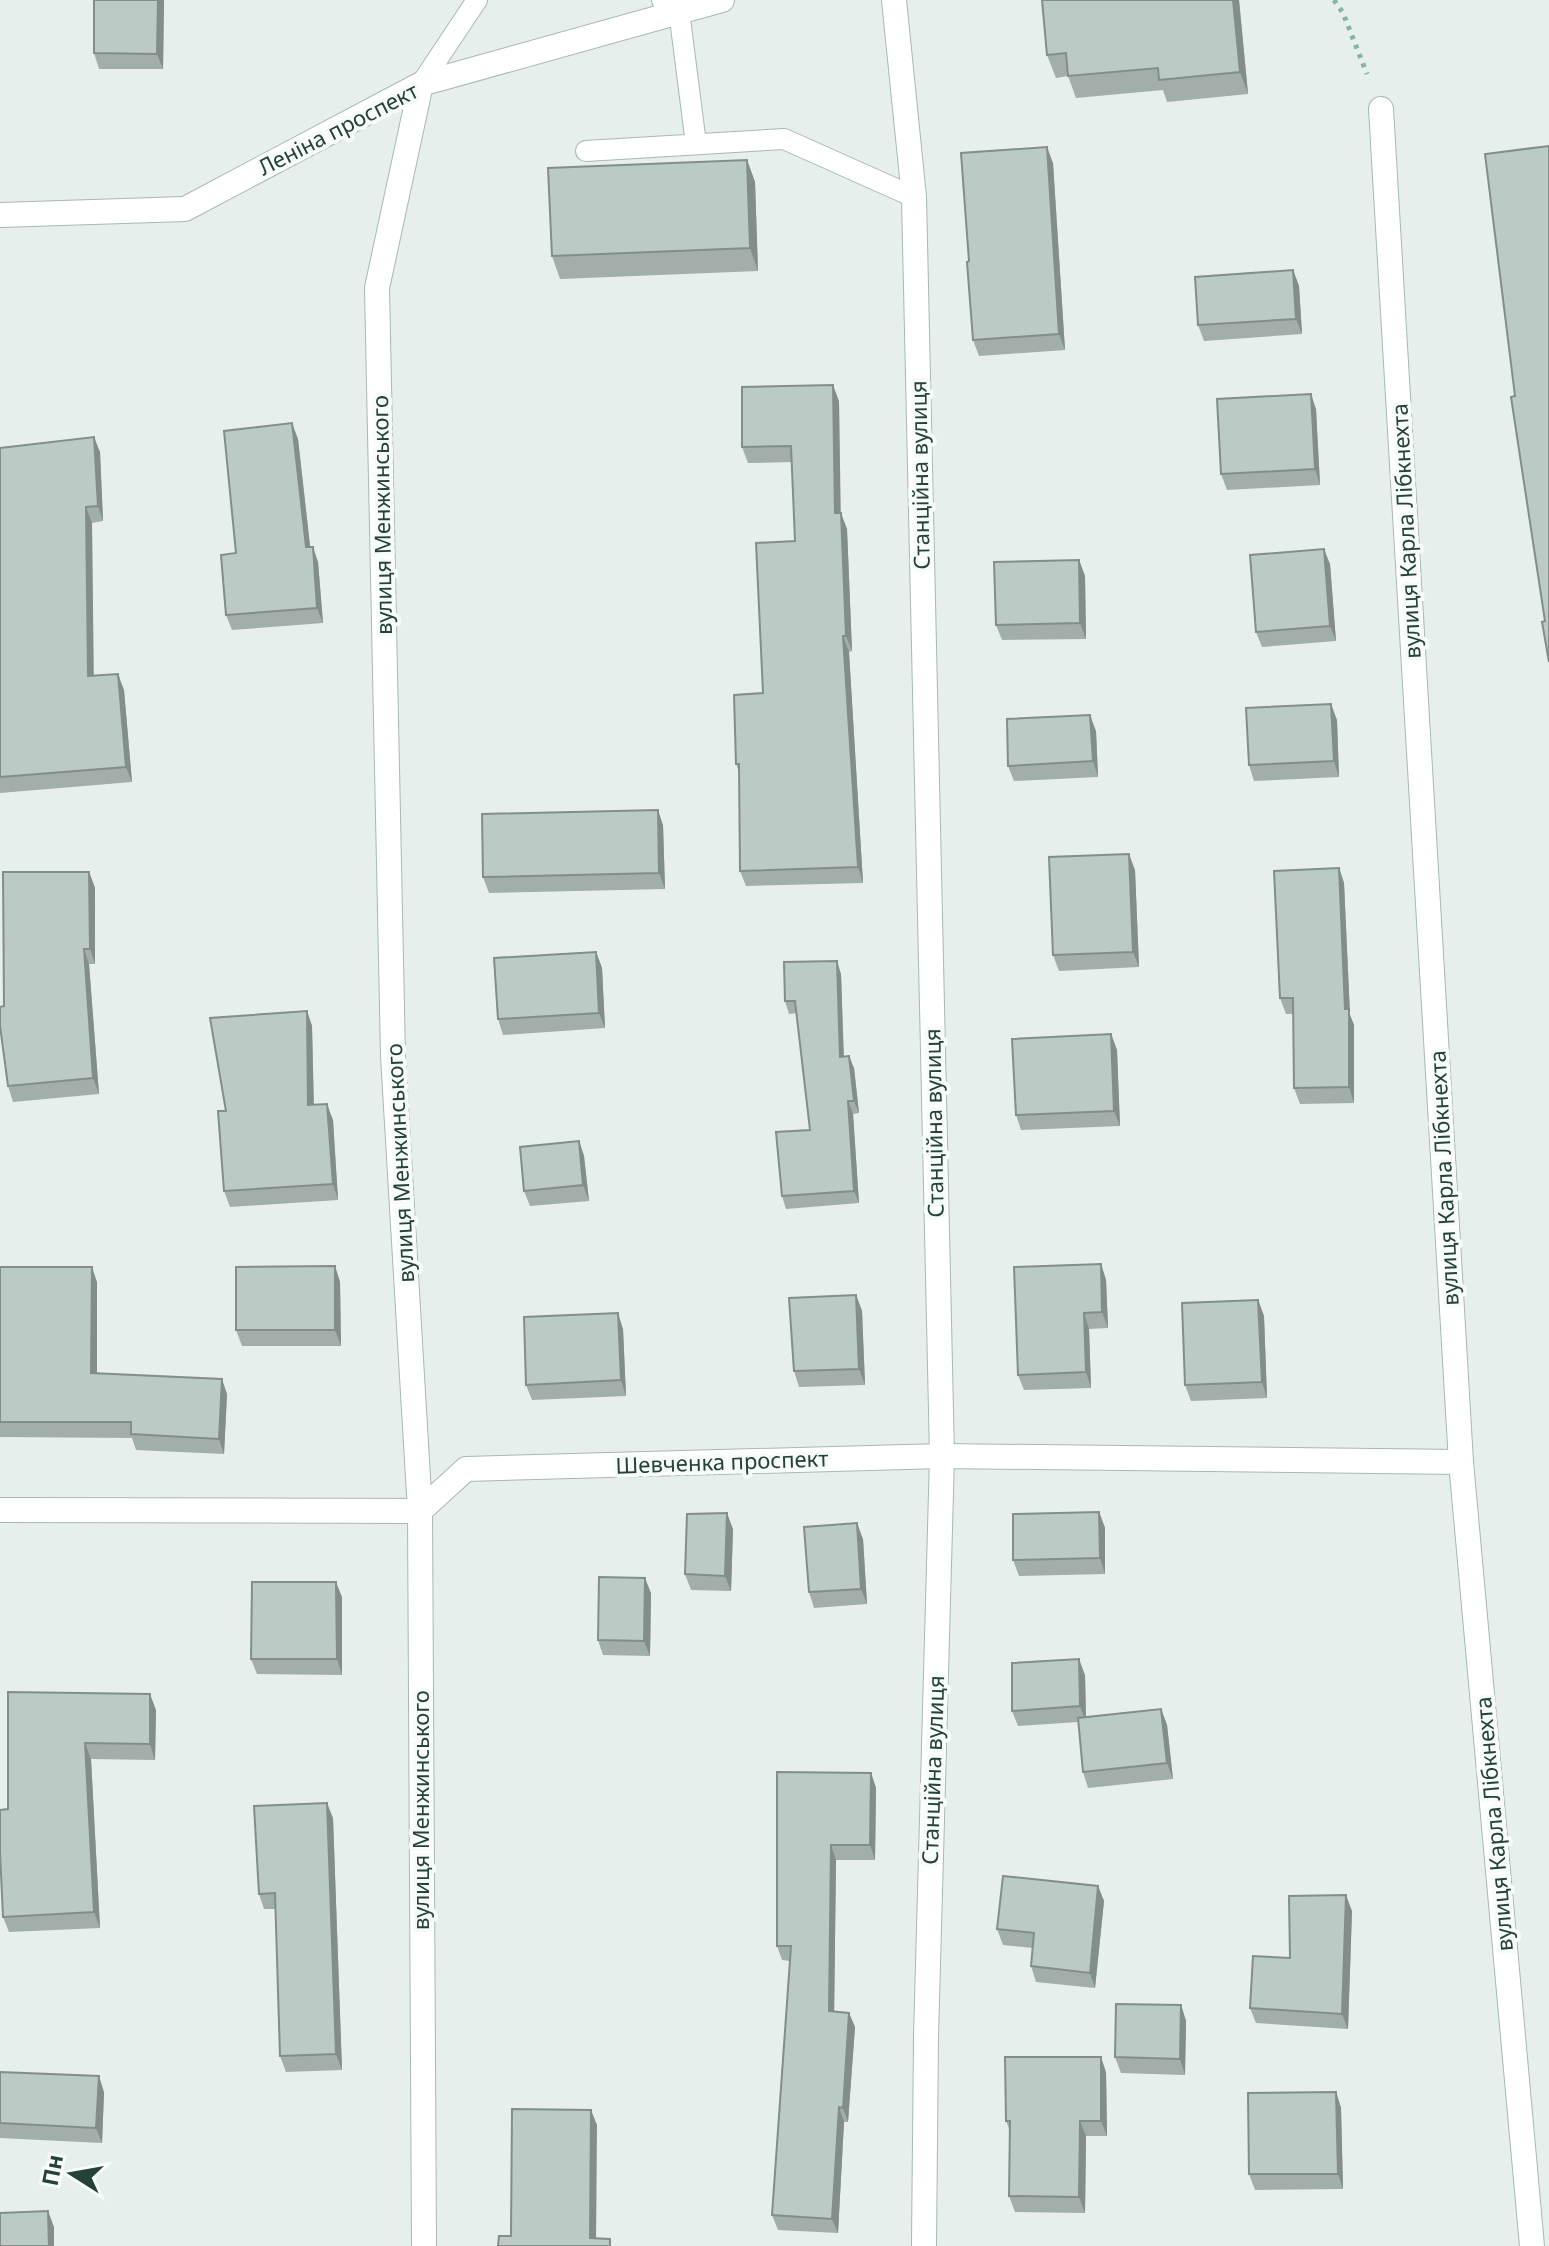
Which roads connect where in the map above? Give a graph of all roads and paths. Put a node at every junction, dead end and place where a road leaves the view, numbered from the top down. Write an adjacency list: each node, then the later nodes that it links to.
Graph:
1 (477, 0): 6 (lane)
2 (722, 0): 5 (street, Леніна проспект)
3 (894, 0): 10 (street, Станційна вулиця)
4 (1334, 0): 7 (path)
5 (670, 6): 6 (street, Леніна проспект); 8 (lane)
6 (421, 84): 11 (street, Леніна проспект); 15 (street, вулиця Менжинського)
7 (1381, 109): 13 (street, вулиця Карла Лібкнехта)
8 (696, 144): 9 (lane); 10 (lane)
9 (586, 151)
10 (914, 197): 12 (street, Станційна вулиця)
11 (0, 215)
12 (942, 1456): 13 (street, Шевченка проспект); 15 (street, Шевченка проспект); 17 (street, Станційна вулиця)
13 (1461, 1462): 18 (street, вулиця Карла Лібкнехта)
14 (0, 1510): 15 (street)
15 (420, 1511): 16 (street, вулиця Менжинського)
16 (424, 2246)
17 (924, 2246)
18 (1532, 2246)

